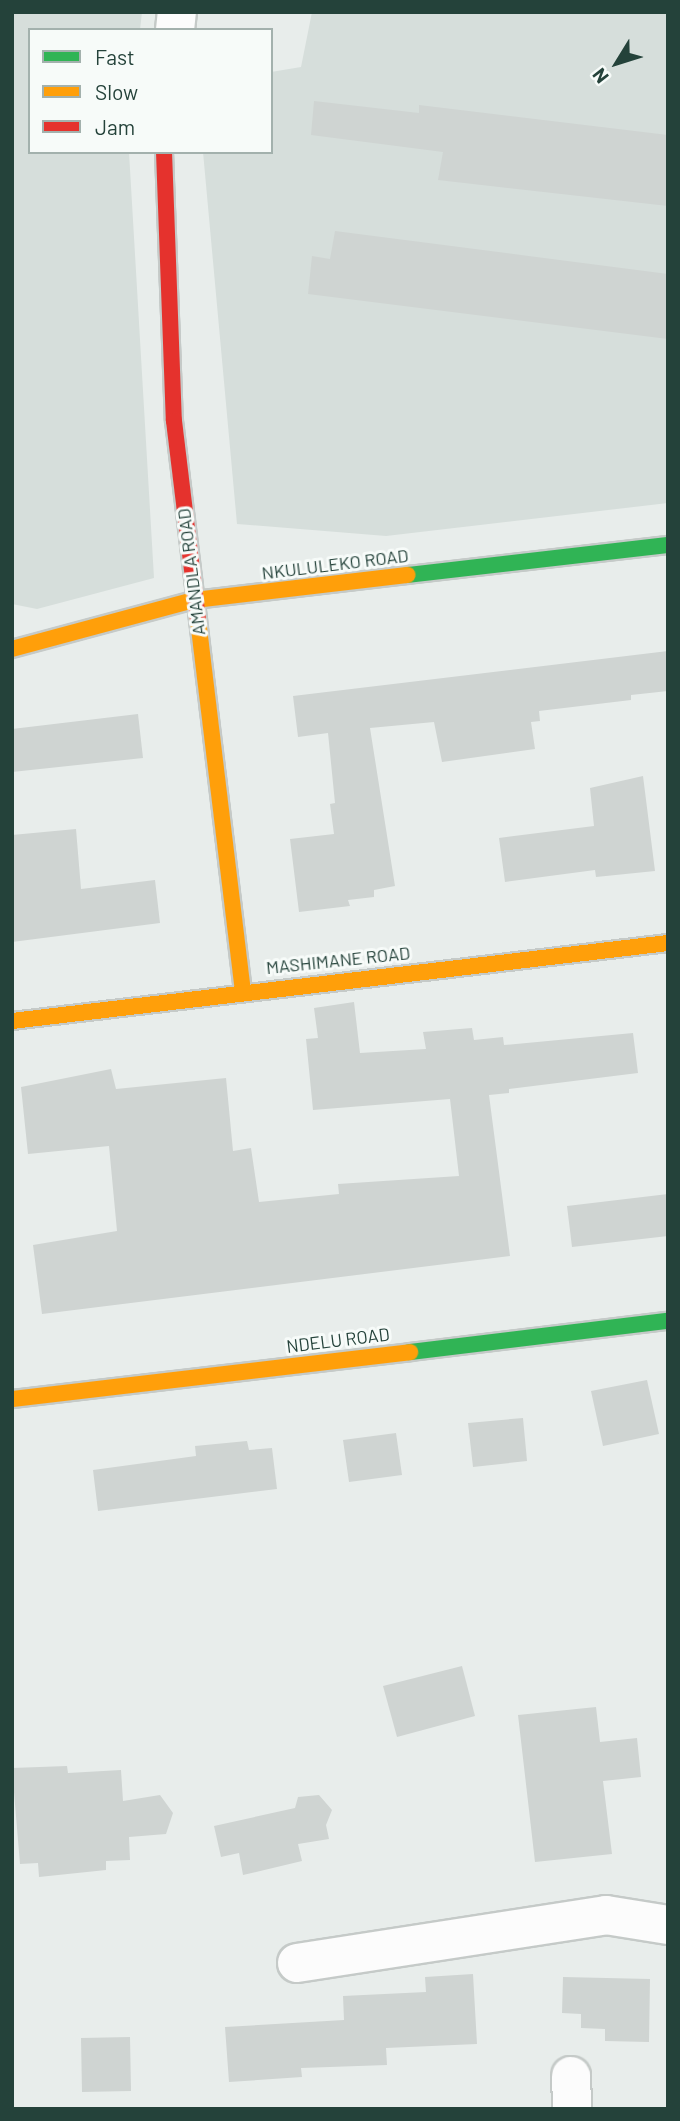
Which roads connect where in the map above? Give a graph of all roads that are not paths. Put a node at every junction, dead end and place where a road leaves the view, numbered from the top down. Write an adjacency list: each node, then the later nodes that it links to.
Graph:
1 (164, 154): 3 (street, AMANDLA ROAD)
2 (668, 545): 3 (street, NKULULEKO ROAD)
3 (194, 600): 4 (street, NKULULEKO ROAD); 6 (street, AMANDLA ROAD)
4 (12, 649)
5 (668, 943): 6 (street, MASHIMANE ROAD)
6 (243, 990): 7 (street, MASHIMANE ROAD)
7 (12, 1021)
8 (668, 1321): 9 (street, NDELU ROAD)
9 (12, 1399)
10 (668, 1926): 11 (street)
11 (297, 1963)

